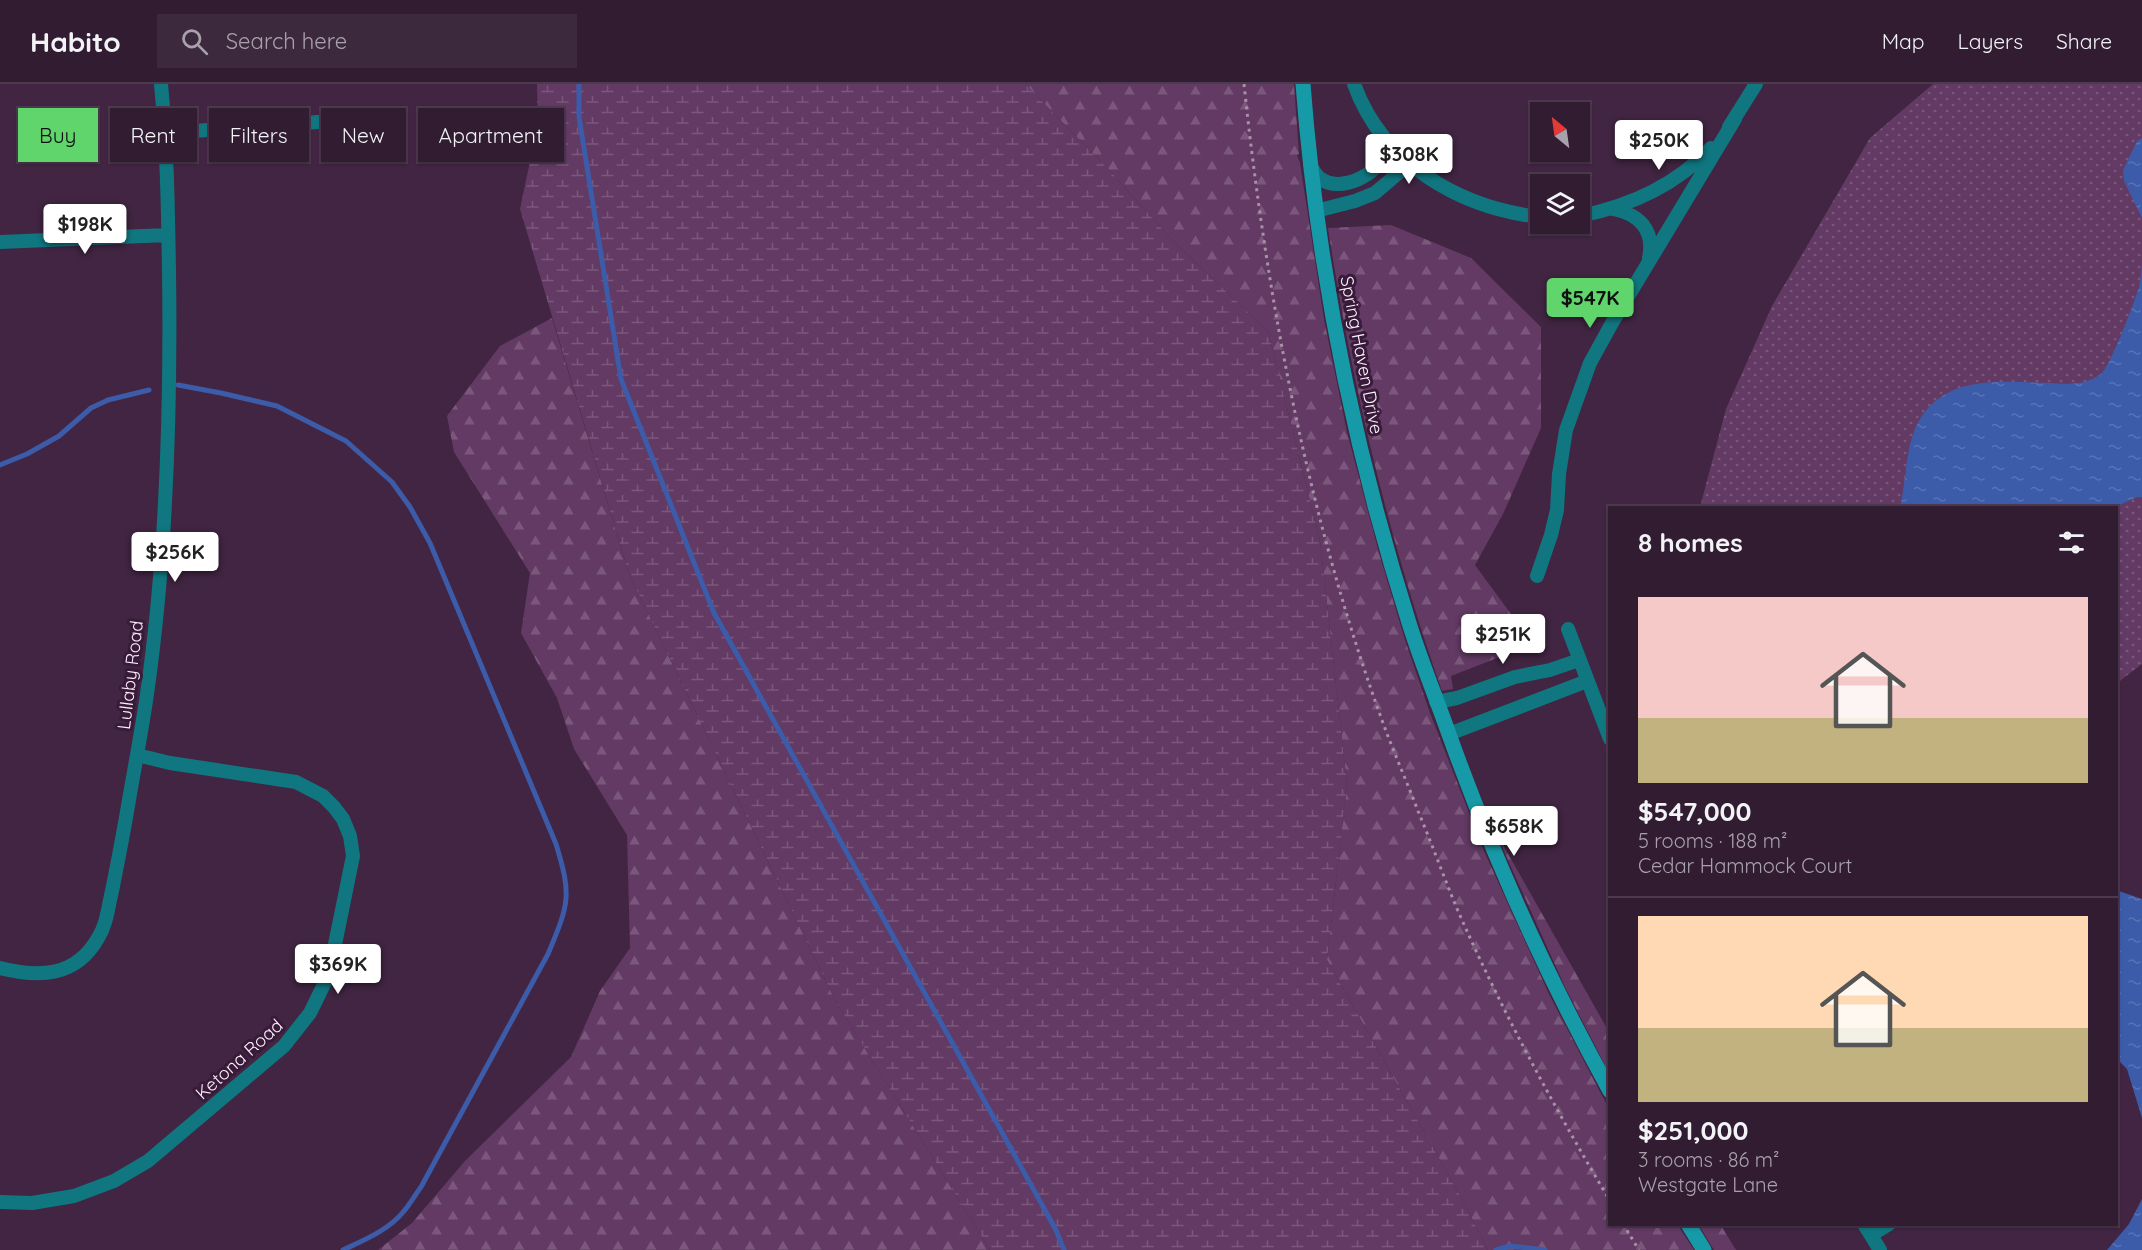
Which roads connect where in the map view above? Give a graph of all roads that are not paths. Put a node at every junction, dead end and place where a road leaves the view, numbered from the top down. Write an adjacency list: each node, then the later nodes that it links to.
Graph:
1 (161, 84): 5 (street, Lullaby Road)
2 (1303, 84): 10 (street, Spring Haven Drive)
3 (1354, 84): 9 (street)
4 (1756, 84): 6 (street)
5 (163, 108)
6 (1735, 119): 13 (street); 19 (street)
7 (321, 122): 8 (street)
8 (197, 132)
9 (1381, 132): 10 (street); 12 (street)
10 (1309, 161): 14 (street, Spring Haven Drive)
11 (166, 162): 17 (street, Lullaby Road)
12 (1410, 163): 14 (street); 16 (street)
13 (1611, 209): 15 (street); 19 (street)
14 (1316, 211): 26 (street, Spring Haven Drive)
15 (1590, 214)
16 (1530, 215)
17 (168, 236): 18 (street); 29 (street, Lullaby Road)
18 (0, 242)
19 (1648, 263): 20 (street)
20 (1538, 576)
21 (1568, 629): 22 (street)
22 (1580, 660): 23 (street); 24 (street)
23 (1526, 674): 25 (street); 26 (street)
24 (1587, 681): 25 (street); 28 (street)
25 (1536, 700): 27 (street)
26 (1436, 702): 27 (street, Spring Haven Drive)
27 (1449, 734): 31 (street, Spring Haven Drive)
28 (1608, 734)
29 (137, 755): 30 (street, Lullaby Road); 32 (street, Ketona Road)
30 (0, 968)
31 (1608, 1087)
32 (0, 1202)
33 (1689, 1226): 35 (street)
34 (1868, 1230): 36 (street)
35 (1704, 1250)
36 (1880, 1250)

